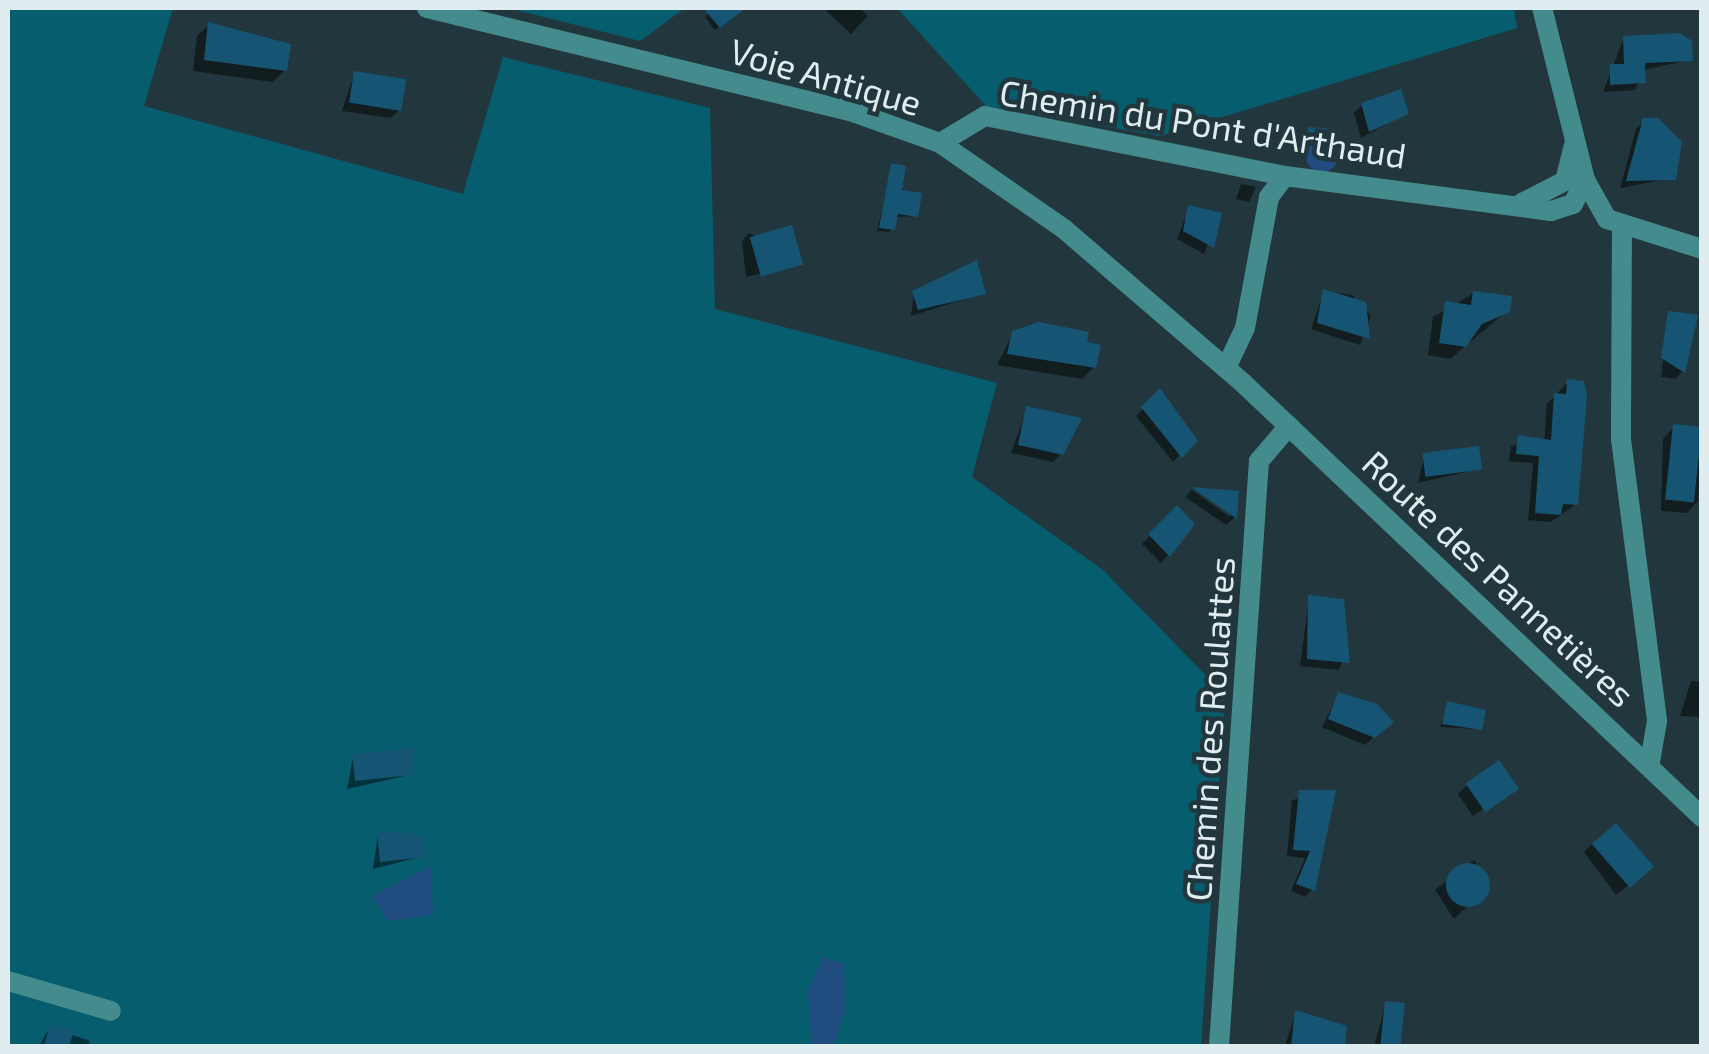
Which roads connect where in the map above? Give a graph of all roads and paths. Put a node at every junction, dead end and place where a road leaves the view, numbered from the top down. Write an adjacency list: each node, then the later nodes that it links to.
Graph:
1 (427, 8): 4 (street, Voie Antique)
2 (1542, 8): 3 (street)
3 (1574, 134): 6 (street); 7 (street)
4 (940, 143): 5 (street, Chemin du Pont d'Arthaud); 11 (street, Voie Antique)
5 (1285, 176): 7 (street, Chemin du Pont d'Arthaud); 11 (street)
6 (1586, 180): 8 (street); 9 (street)
7 (1522, 203): 8 (street, Chemin du Pont d'Arthaud)
8 (1558, 208): 9 (street, Chemin du Pont d'Arthaud)
9 (1614, 223): 10 (street); 14 (street)
10 (1702, 249)
11 (1226, 368): 12 (street, Voie Antique)
12 (1250, 389): 13 (street, Route des Pannetières)
13 (1289, 426): 14 (street, Route des Pannetières); 18 (street, Chemin des Roulattes)
14 (1650, 762): 15 (street, Route des Pannetières)
15 (1702, 818)
16 (8, 981): 17 (street)
17 (111, 1011)
18 (1219, 1046)

